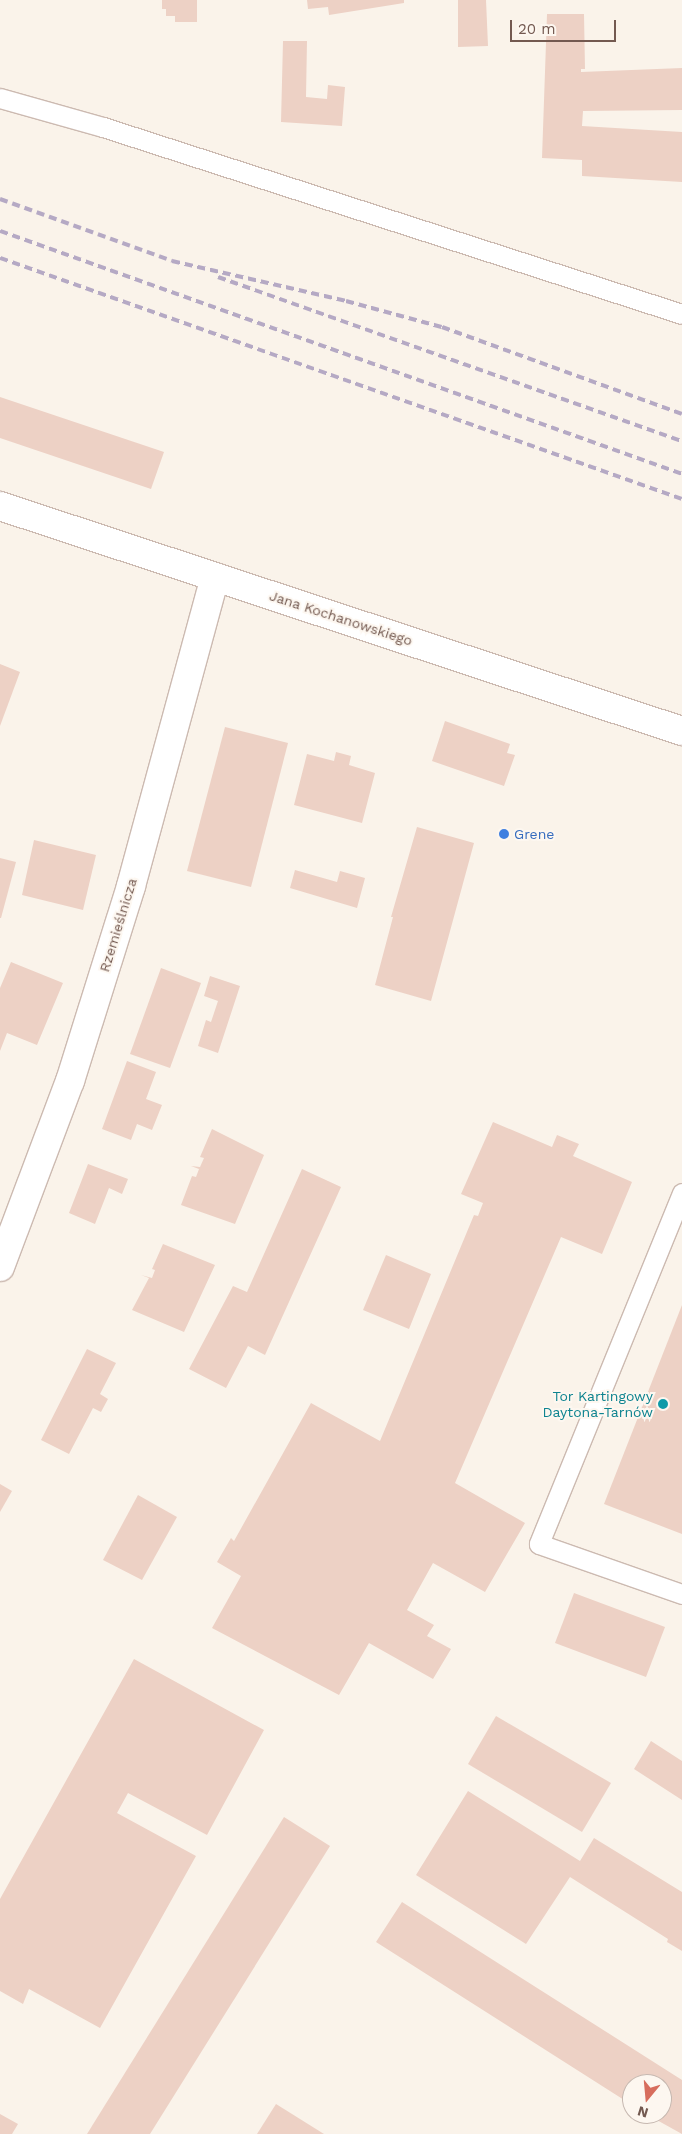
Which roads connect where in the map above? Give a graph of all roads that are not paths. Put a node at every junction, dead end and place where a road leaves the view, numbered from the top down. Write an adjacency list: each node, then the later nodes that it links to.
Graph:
1 (0, 98): 2 (lane)
2 (682, 314)
3 (0, 506): 4 (street, Jana Kochanowskiego)
4 (215, 577): 5 (street, Jana Kochanowskiego); 7 (street, Rzemieślnicza)
5 (682, 731)
6 (682, 1193): 8 (lane)
7 (0, 1267)
8 (682, 1594)

